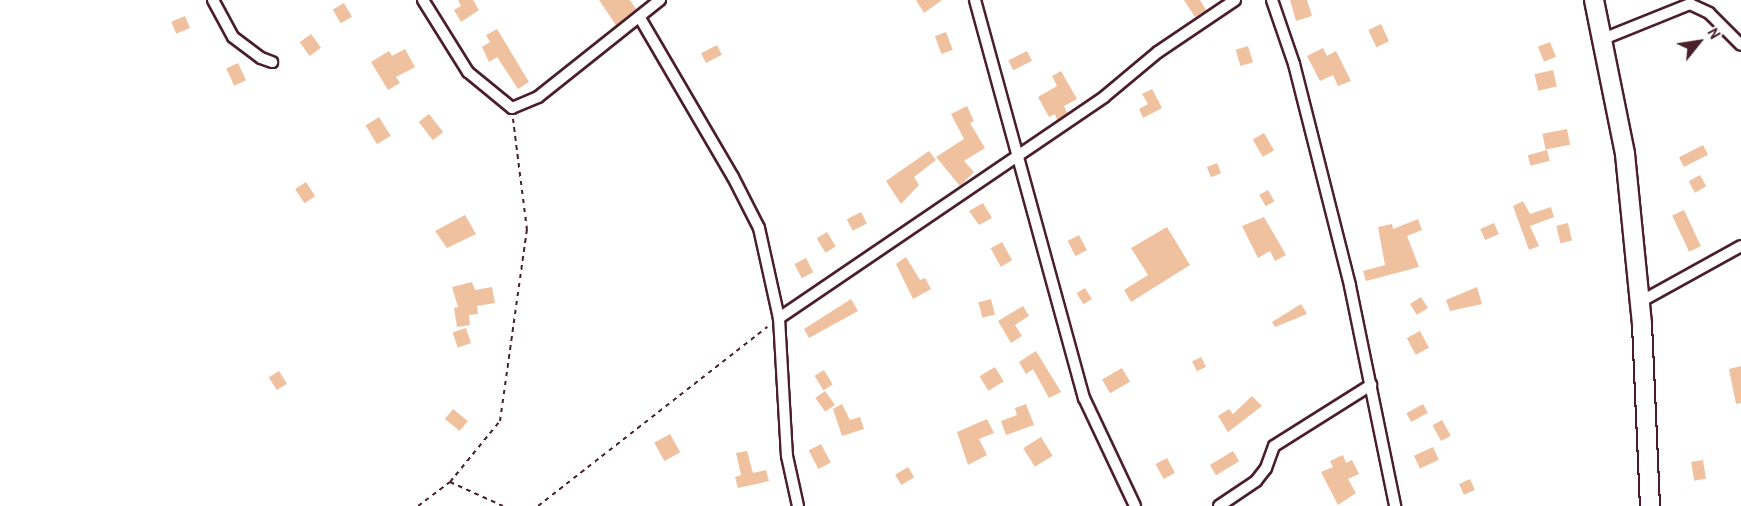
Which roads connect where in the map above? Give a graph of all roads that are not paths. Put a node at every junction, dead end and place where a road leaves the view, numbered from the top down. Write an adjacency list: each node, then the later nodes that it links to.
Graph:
1 (213, 0): 11 (street)
2 (423, 0): 8 (street)
3 (660, 0): 8 (street)
4 (975, 0): 12 (street)
5 (1235, 0): 12 (street)
6 (1272, 0): 16 (street)
7 (1594, 0): 9 (main road)
8 (640, 18): 15 (street)
9 (1603, 39): 10 (street); 14 (main road)
10 (1741, 45)
11 (272, 62)
12 (1020, 155): 15 (street); 18 (street)
13 (1741, 246): 14 (street)
14 (1640, 302): 21 (main road)
15 (779, 318): 17 (street)
16 (1371, 385): 19 (street); 20 (street)
17 (798, 506)
18 (1135, 506)
19 (1219, 506)
20 (1395, 506)
21 (1650, 506)

